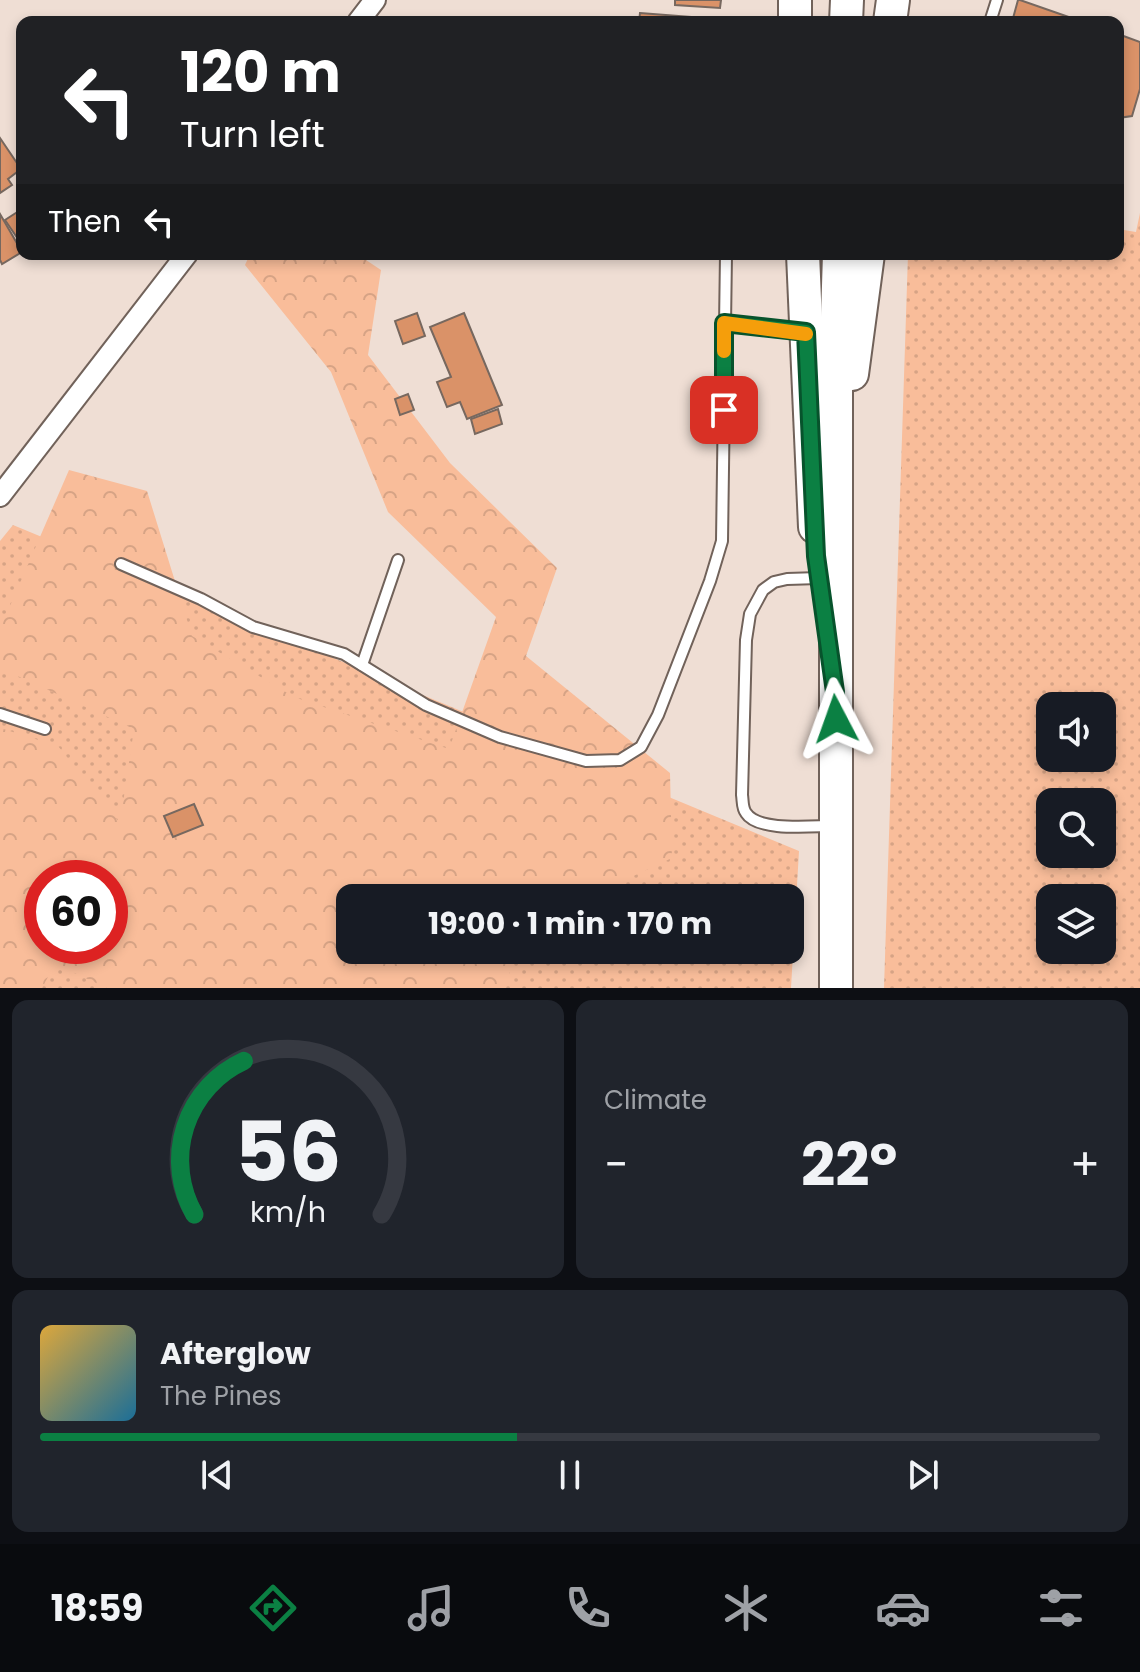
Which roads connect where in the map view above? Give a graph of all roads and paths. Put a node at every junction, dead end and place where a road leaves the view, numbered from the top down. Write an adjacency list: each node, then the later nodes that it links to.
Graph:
1 (375, 0): 2 (street)
2 (363, 16)
3 (182, 260): 11 (street)
4 (726, 260): 8 (lane)
5 (803, 260): 9 (main road)
6 (839, 260): 10 (main road)
7 (867, 260): 10 (main road)
8 (724, 323): 9 (lane); 15 (lane)
9 (806, 332): 14 (main road)
10 (835, 476): 16 (main road)
11 (0, 496)
12 (398, 560): 15 (lane)
13 (121, 564): 15 (lane)
14 (819, 578): 16 (main road); 19 (lane)
15 (362, 665)
16 (835, 692): 19 (main road)
17 (0, 714): 18 (lane)
18 (45, 729)
19 (838, 826): 20 (main road)
20 (836, 988)

